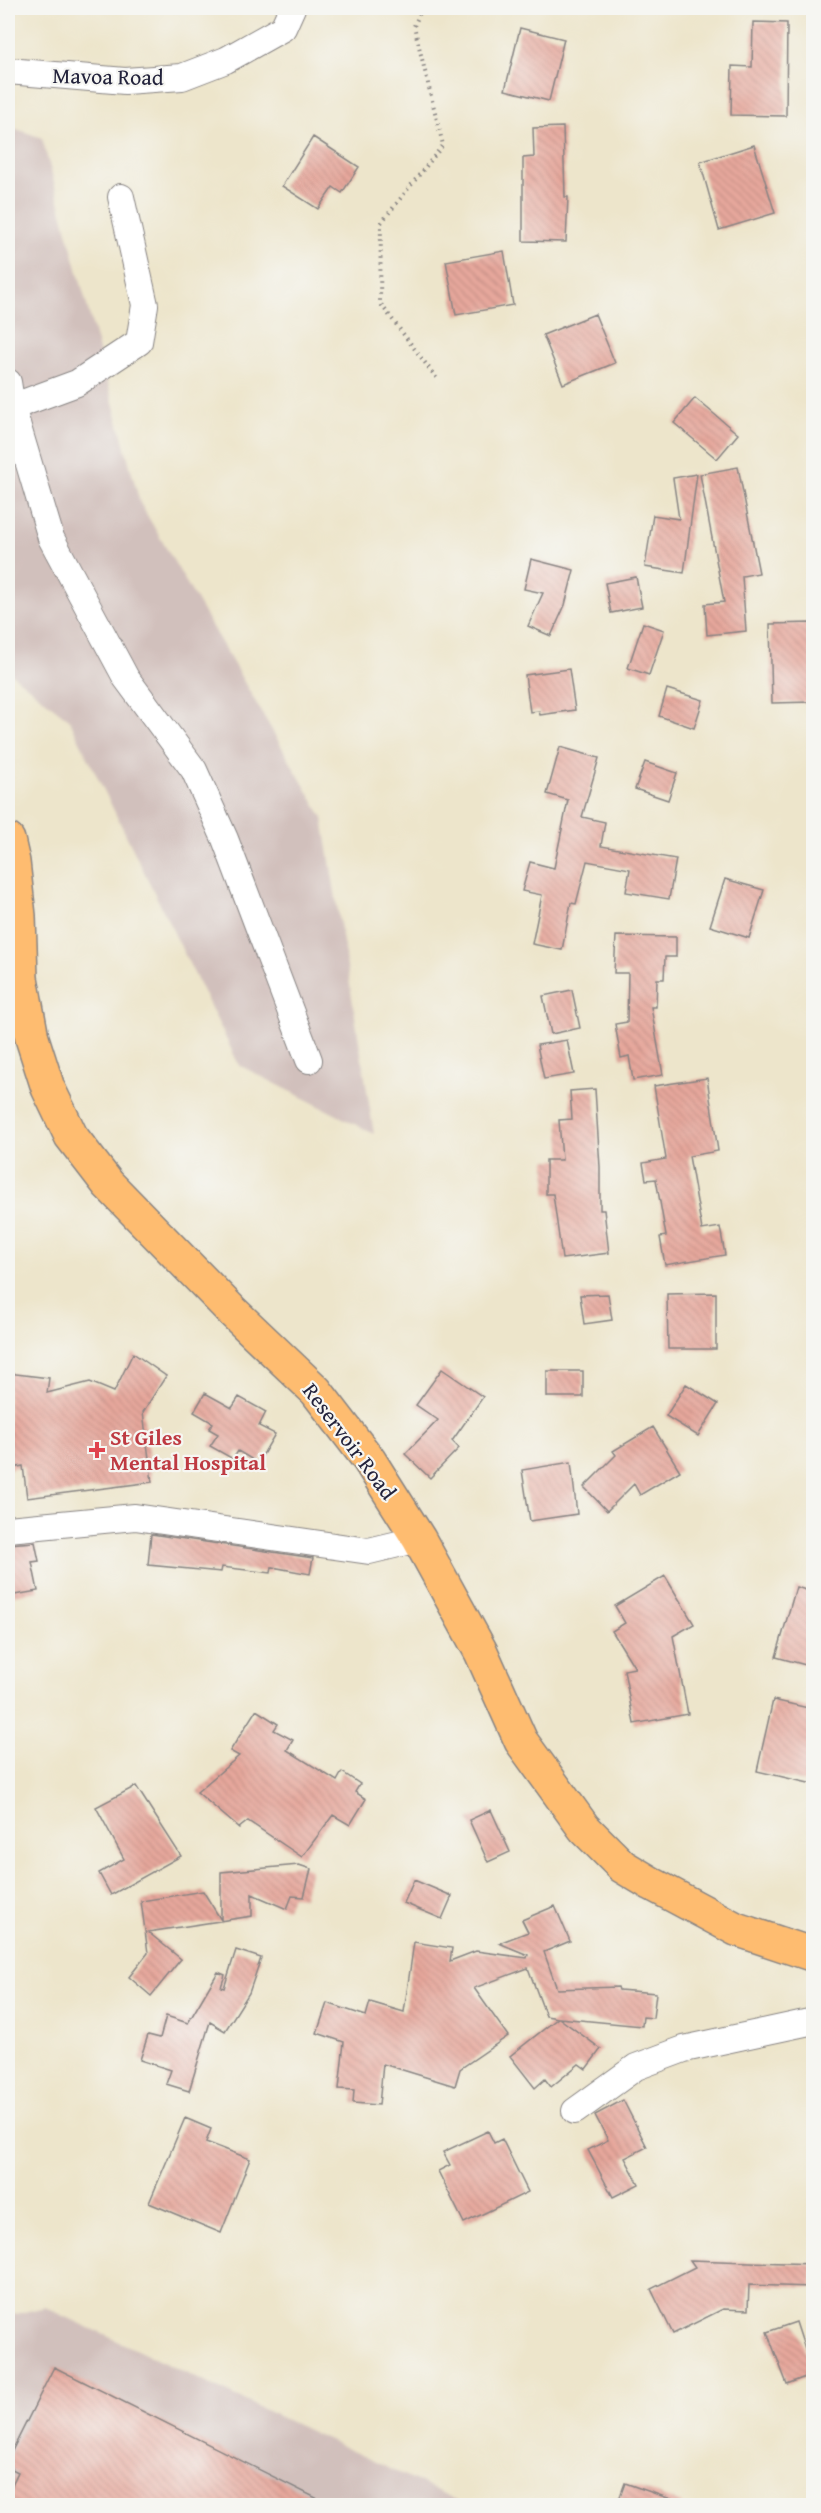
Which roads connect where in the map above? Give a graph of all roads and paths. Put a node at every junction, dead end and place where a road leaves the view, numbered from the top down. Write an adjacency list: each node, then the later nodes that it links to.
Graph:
1 (292, 8): 3 (street, Mavoa Road)
2 (422, 8): 5 (path)
3 (8, 71)
4 (121, 197): 7 (street)
5 (438, 380)
6 (8, 382): 7 (street)
7 (12, 407): 9 (street)
8 (8, 840): 11 (highway, Reservoir Road)
9 (309, 1060)
10 (8, 1529): 11 (street)
11 (419, 1539): 12 (highway, Reservoir Road)
12 (813, 1954)
13 (813, 2020): 14 (street)
14 (575, 2111)

